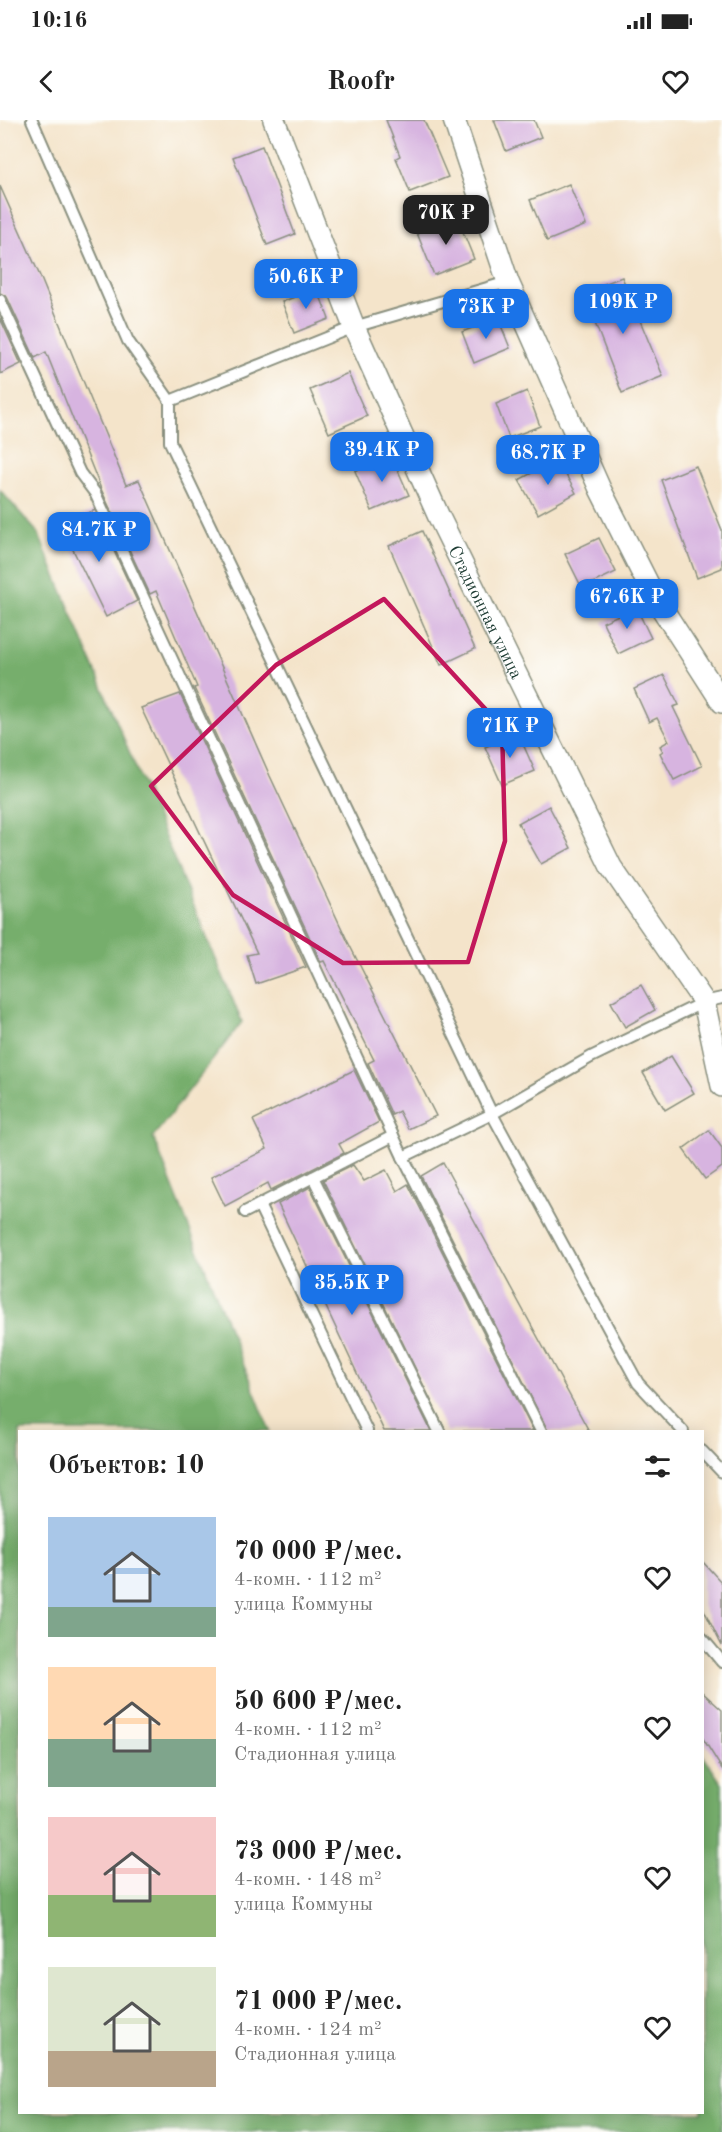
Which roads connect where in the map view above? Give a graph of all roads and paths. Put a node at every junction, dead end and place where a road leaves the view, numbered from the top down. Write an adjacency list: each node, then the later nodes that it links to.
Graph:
1 (32, 120): 7 (lane)
2 (274, 120): 6 (street, Стадионная улица)
3 (454, 120): 4 (street)
4 (508, 282): 6 (lane); 8 (street)
5 (0, 300): 12 (lane)
6 (354, 327): 7 (lane); 9 (street, Стадионная улица)
7 (170, 400): 11 (lane)
8 (722, 702)
9 (713, 1000): 10 (street, Стадионная улица); 11 (lane)
10 (722, 1086)
11 (492, 1114): 13 (lane); 20 (lane)
12 (393, 1136): 13 (lane); 14 (lane)
13 (403, 1157): 19 (lane)
14 (313, 1177): 15 (lane); 18 (lane)
15 (259, 1205): 16 (lane); 17 (lane)
16 (245, 1212)
17 (367, 1430)
18 (439, 1430)
19 (540, 1430)
20 (682, 1430)
21 (704, 1453): 22 (lane)
22 (722, 1472)
23 (704, 1640): 24 (lane)
24 (722, 1662)

